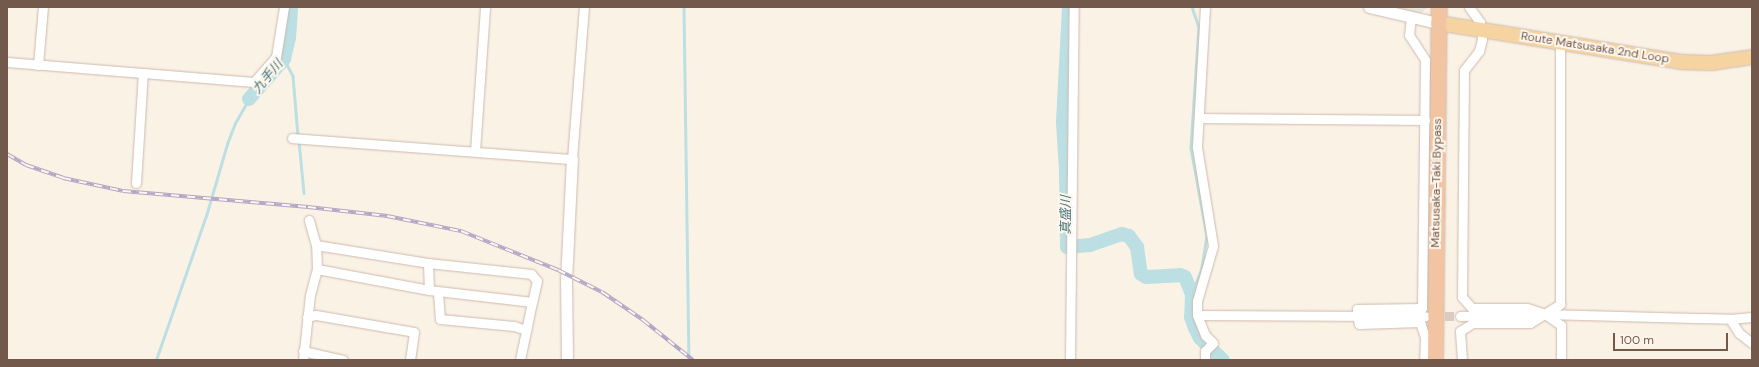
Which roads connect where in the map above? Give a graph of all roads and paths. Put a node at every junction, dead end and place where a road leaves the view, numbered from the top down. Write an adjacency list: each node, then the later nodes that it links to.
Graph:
1 (43, 7): 16 (street)
2 (284, 7): 17 (street)
3 (485, 7): 21 (street)
4 (584, 7): 22 (street)
5 (1074, 7): 46 (street)
6 (1205, 7): 18 (street)
7 (1369, 7): 10 (street)
8 (1439, 7): 11 (highway, Matsusaka-Taki Bypass)
9 (1469, 7): 12 (street)
10 (1411, 17): 11 (street); 19 (street)
11 (1438, 23): 12 (main road, Route Matsusaka 2nd Loop); 48 (highway, Matsusaka-Taki Bypass)
12 (1482, 30): 13 (main road, Route Matsusaka 2nd Loop); 30 (street)
13 (1560, 44): 14 (main road, Route Matsusaka 2nd Loop); 30 (street)
14 (1752, 57)
15 (7, 62): 16 (street)
16 (38, 65): 17 (street)
17 (143, 73): 23 (street)
18 (1199, 118): 19 (street); 31 (street)
19 (1425, 120): 32 (street)
20 (292, 138): 21 (street)
21 (475, 151): 22 (street)
22 (572, 159): 45 (street)
23 (136, 183)
24 (309, 220): 25 (street)
25 (316, 245): 26 (street); 27 (street)
26 (428, 263): 28 (street); 29 (street)
27 (317, 269): 28 (street); 36 (street)
28 (433, 291): 29 (street); 38 (street)
29 (532, 302): 38 (street)
30 (1545, 314): 34 (street); 37 (street); 49 (street); 50 (street)
31 (1197, 315): 32 (street); 41 (street)
32 (1357, 316): 33 (street); 47 (street)
33 (1425, 316)
34 (1460, 316)
35 (1752, 317): 37 (street)
36 (307, 318): 40 (street); 43 (street)
37 (1730, 319): 39 (street)
38 (526, 330): 44 (street)
39 (1752, 343)
40 (303, 355): 42 (street)
41 (1205, 355)
42 (343, 360)
43 (410, 360)
44 (520, 360)
45 (567, 360)
46 (1070, 360)
47 (1424, 360)
48 (1435, 360)
49 (1462, 360)
50 (1561, 360)

